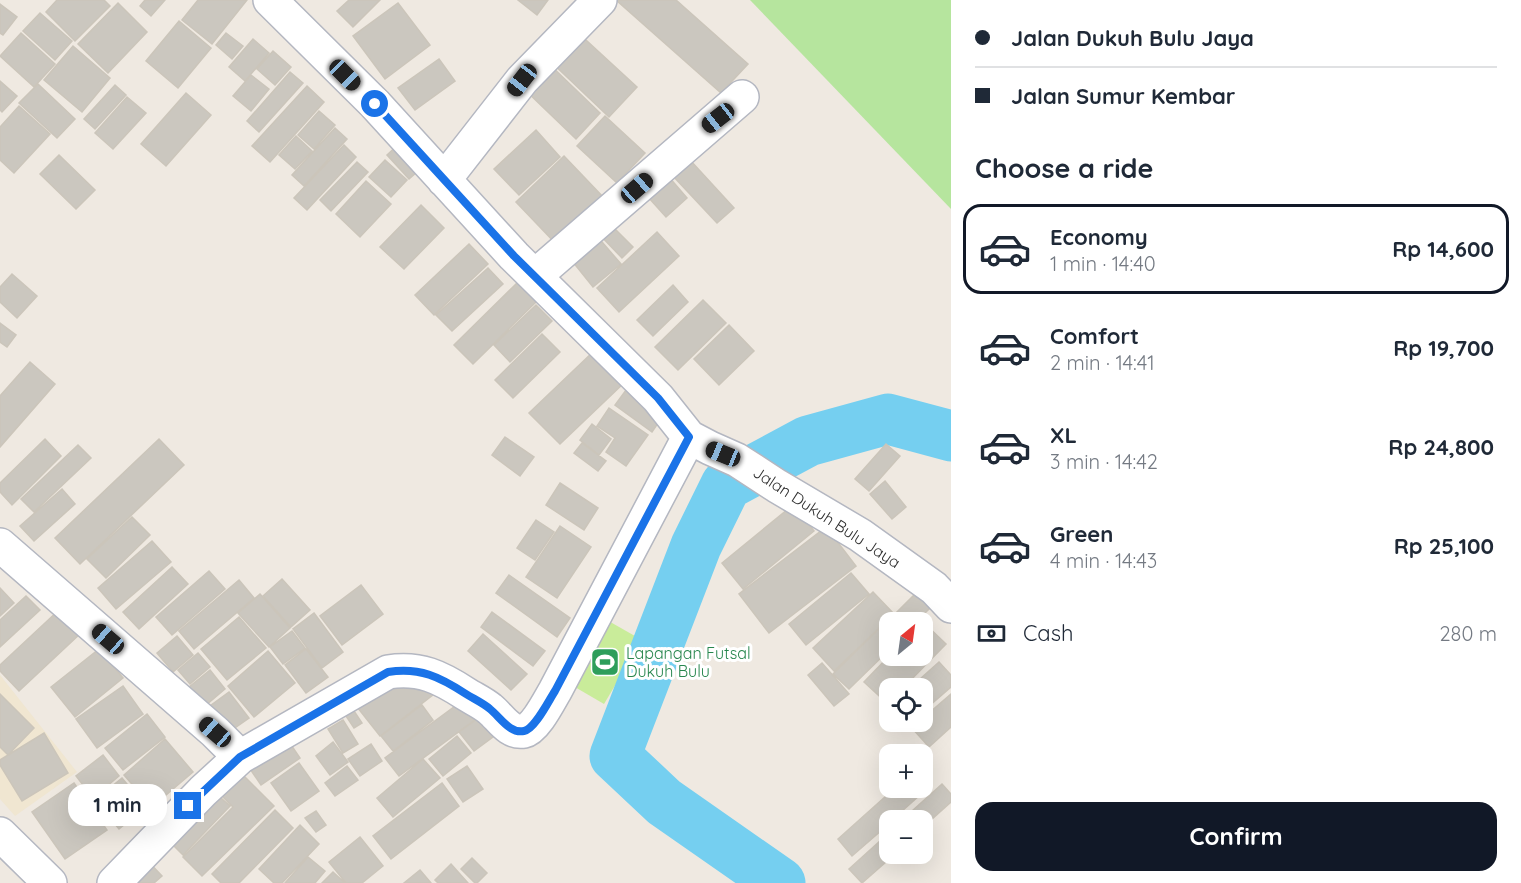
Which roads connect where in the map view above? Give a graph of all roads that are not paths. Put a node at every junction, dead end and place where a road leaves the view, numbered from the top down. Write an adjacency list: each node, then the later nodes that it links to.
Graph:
1 (270, 0): 4 (street, Jalan Dukuh Bulu Jaya)
2 (600, 0): 4 (street)
3 (742, 97): 5 (street)
4 (444, 180): 5 (street, Jalan Dukuh Bulu Jaya)
5 (535, 276): 6 (street, Jalan Dukuh Bulu Jaya)
6 (689, 437): 8 (street, Jalan Dukuh Bulu Jaya); 9 (street)
7 (0, 545): 9 (street)
8 (951, 606)
9 (240, 757): 12 (street)
10 (0, 834): 11 (street)
11 (50, 883)
12 (114, 883)

